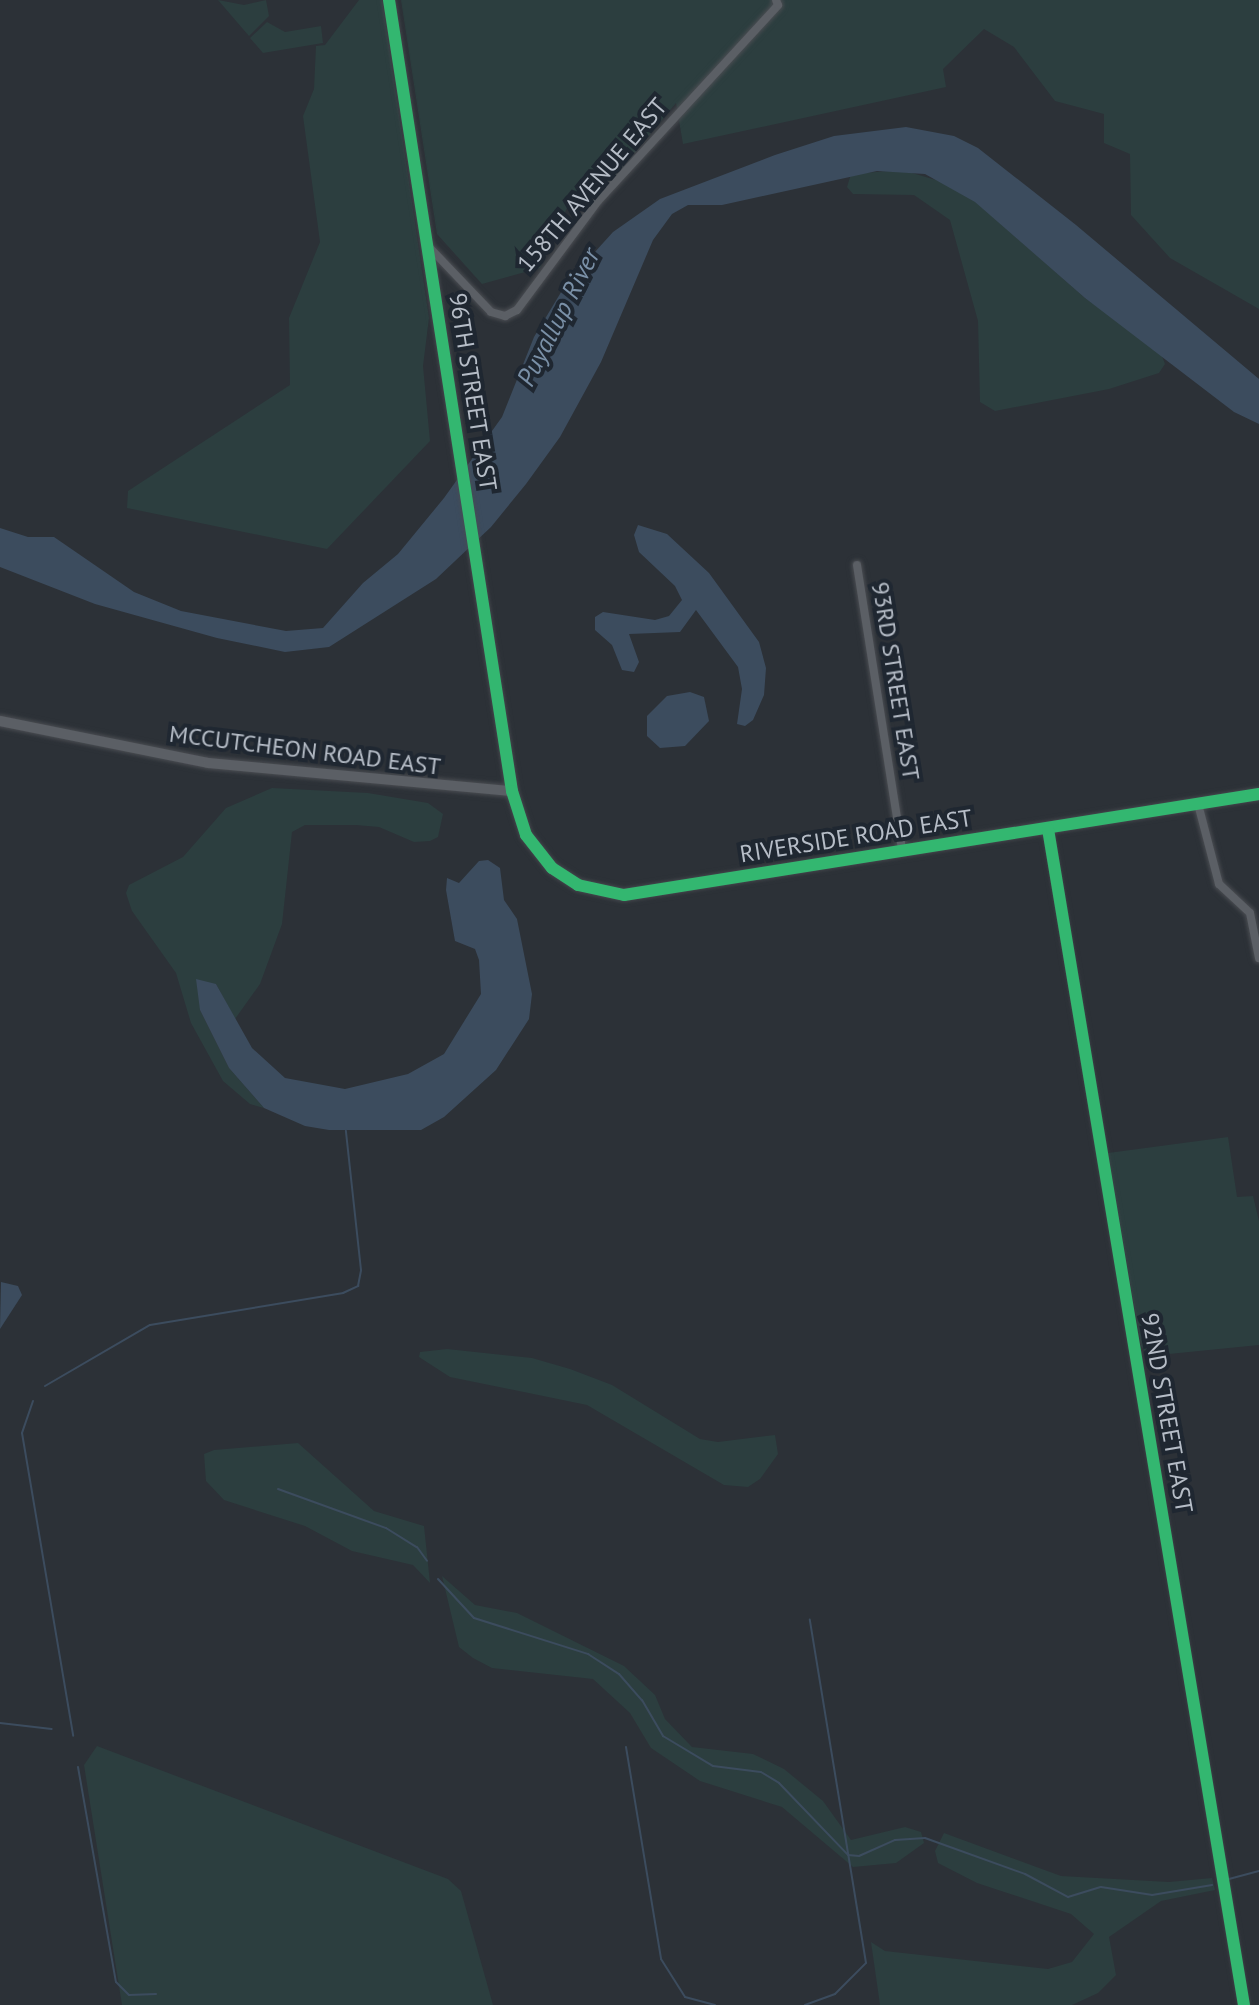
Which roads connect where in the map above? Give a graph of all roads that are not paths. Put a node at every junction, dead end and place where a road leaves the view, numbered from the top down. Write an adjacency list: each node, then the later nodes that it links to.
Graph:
1 (389, 0): 3 (street, 96TH STREET EAST)
2 (776, 0): 3 (street, 158TH AVENUE EAST)
3 (428, 246): 6 (street, 96TH STREET EAST)
4 (857, 565): 10 (street, 93RD STREET EAST)
5 (0, 721): 6 (street, MCCUTCHEON ROAD EAST)
6 (512, 791): 10 (street, RIVERSIDE ROAD EAST)
7 (1259, 794): 8 (street, RIVERSIDE ROAD EAST)
8 (1198, 804): 9 (street, RIVERSIDE ROAD EAST); 11 (street)
9 (1048, 829): 10 (street, RIVERSIDE ROAD EAST); 12 (street, 92ND STREET EAST)
10 (902, 850)
11 (1259, 958)
12 (1244, 2005)

